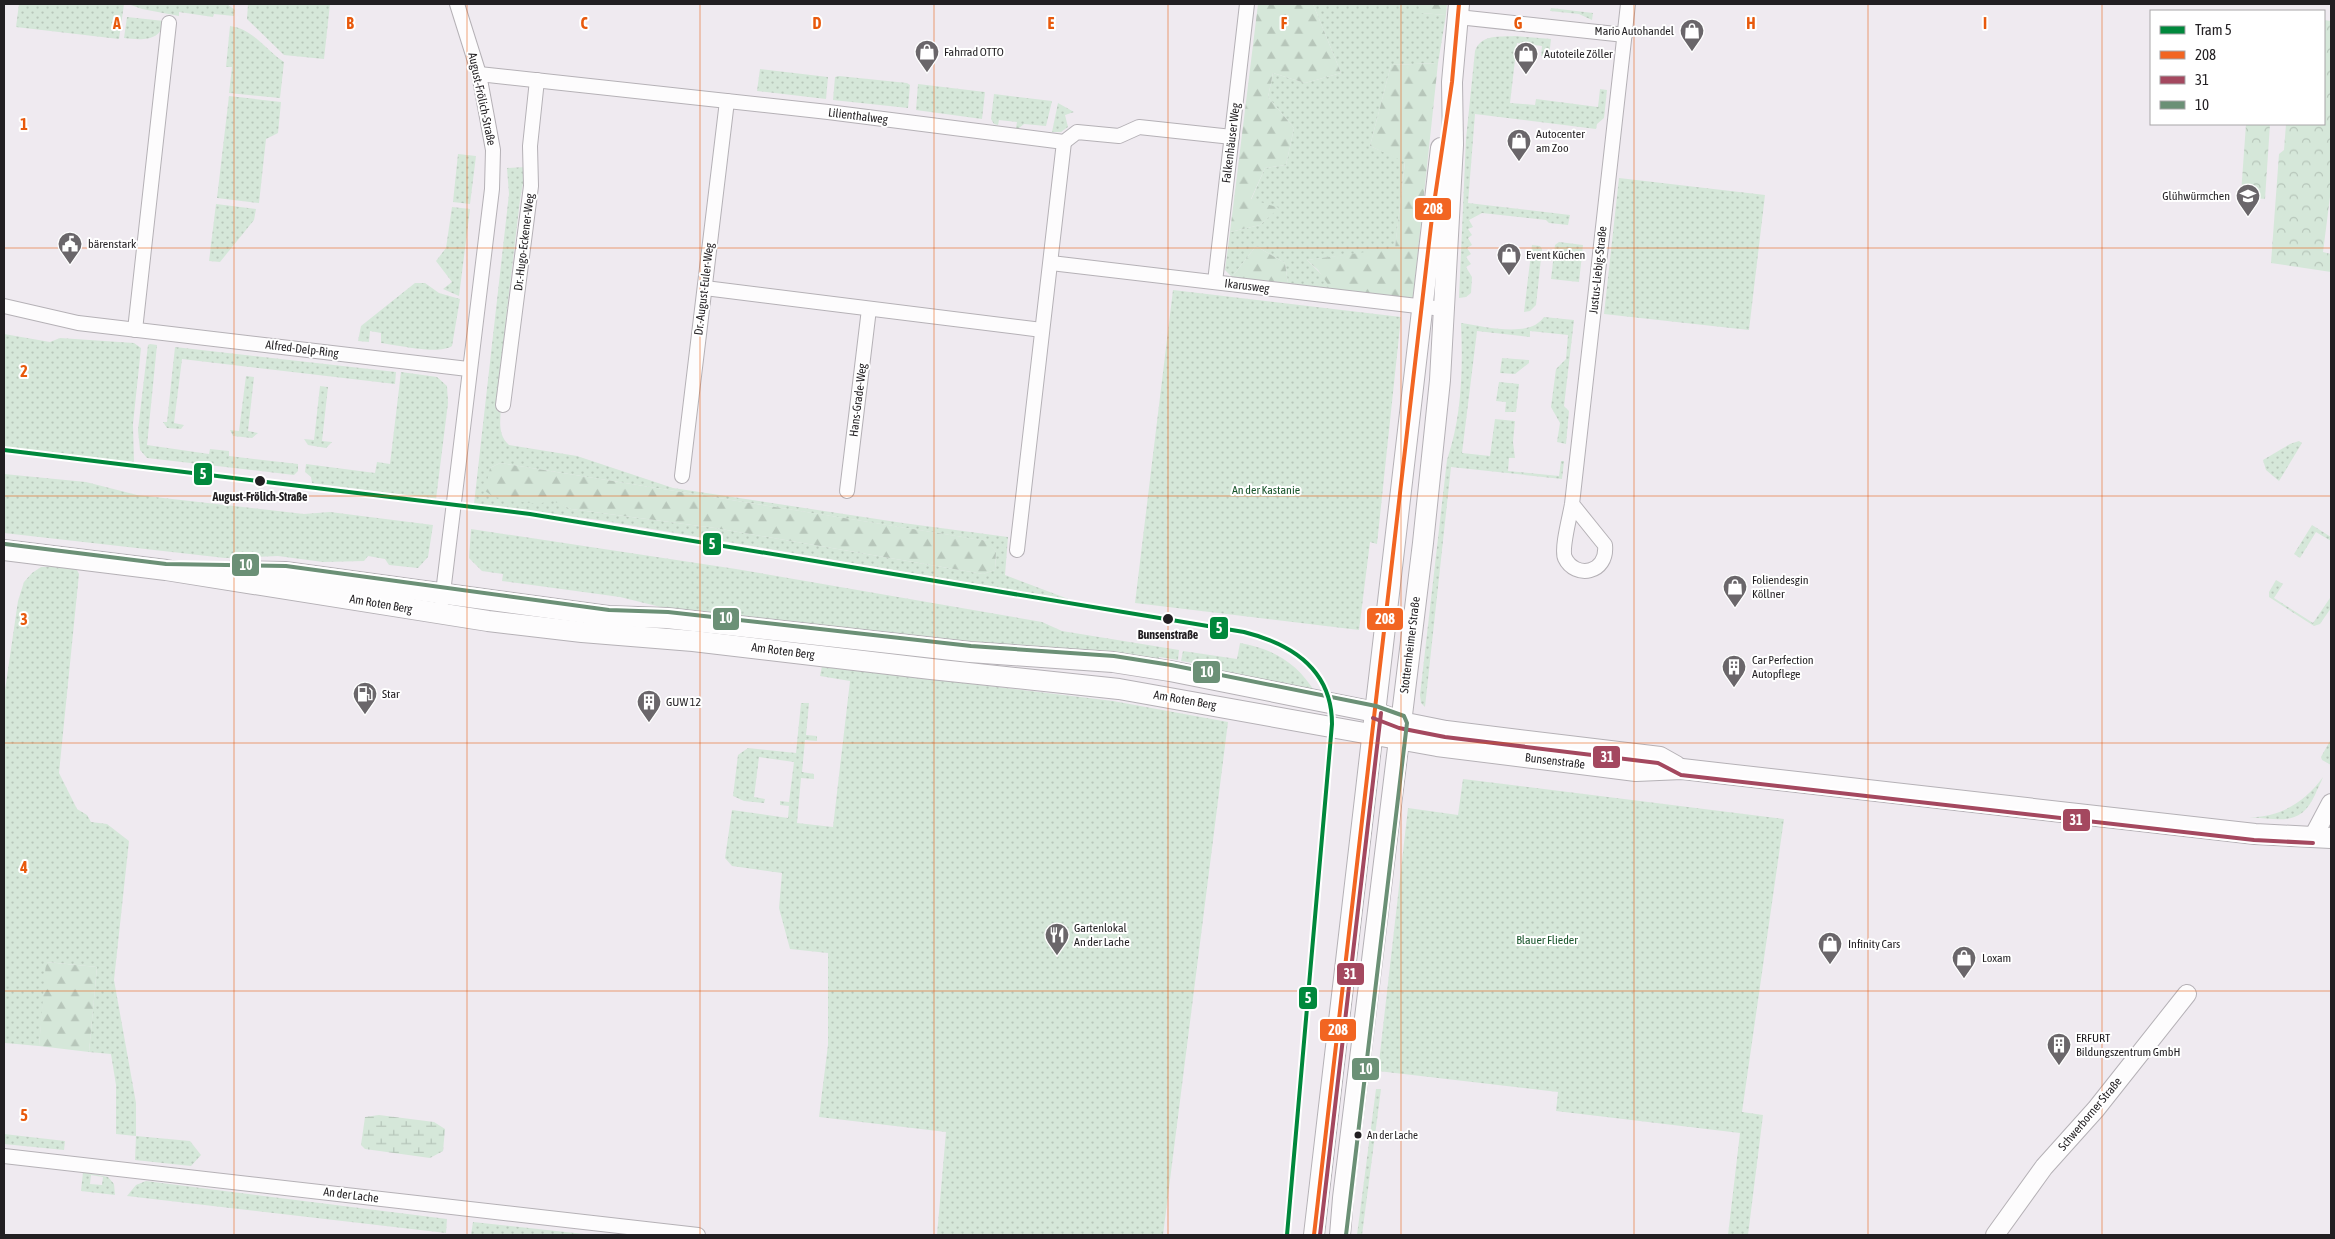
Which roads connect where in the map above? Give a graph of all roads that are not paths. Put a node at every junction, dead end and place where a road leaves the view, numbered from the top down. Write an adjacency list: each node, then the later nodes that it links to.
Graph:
1 (457, 4): 7 (street, August-Frölich-Straße)
2 (1247, 4): 11 (street, Falkenhäuser Weg)
3 (1628, 4): 6 (street, Justus-Liebig-Straße)
4 (1458, 10): 6 (street); 9 (main road, Stotternheimer Straße)
5 (169, 23): 20 (street)
6 (1624, 35): 26 (street, Justus-Liebig-Straße)
7 (479, 74): 8 (street, Lilienthalweg); 22 (street, August-Frölich-Straße)
8 (538, 80): 10 (street, Lilienthalweg); 23 (street, Dr.-Hugo-Eckener-Weg)
9 (1452, 82): 17 (main road, Stotternheimer Straße); 19 (main road, Stotternheimer Straße)
10 (727, 101): 12 (street, Lilienthalweg); 15 (street, Dr.-August-Euler-Weg)
11 (1232, 137): 12 (street); 14 (street, Falkenhäuser Weg)
12 (1064, 142): 13 (street)
13 (1050, 264): 14 (street, Ikarusweg); 21 (street)
14 (1215, 282): 17 (street, Ikarusweg)
15 (704, 288): 18 (street); 24 (street, Dr.-August-Euler-Weg)
16 (4, 306): 20 (street, Alfred-Delp-Ring)
17 (1421, 306): 19 (street, Ikarusweg); 32 (main road, Stotternheimer Straße)
18 (869, 309): 21 (street); 25 (street, Hans-Grade-Weg)
19 (1443, 309): 33 (main road, Stotternheimer Straße)
20 (135, 330): 22 (street, Alfred-Delp-Ring)
21 (1042, 330): 28 (street)
22 (468, 369): 30 (street, August-Frölich-Straße)
23 (504, 405)
24 (682, 476)
25 (848, 490)
26 (1572, 504)
27 (4, 550): 29 (main road, Am Roten Berg)
28 (1017, 550)
29 (166, 570): 30 (main road, Am Roten Berg); 31 (main road, Am Roten Berg)
30 (442, 594): 31 (street, August-Frölich-Straße); 32 (main road, Am Roten Berg)
31 (440, 614): 34 (main road, Am Roten Berg)
32 (1376, 712): 33 (main road, Am Roten Berg); 34 (main road, Stotternheimer Straße)
33 (1400, 730): 34 (main road, Am Roten Berg); 36 (main road, Bunsenstraße); 41 (main road, Stotternheimer Straße)
34 (1373, 734): 40 (main road, Stotternheimer Straße)
35 (2331, 802): 36 (street)
36 (2322, 837)
37 (2187, 994): 42 (street, Schwerborner Straße)
38 (4, 1156): 39 (street, An der Lache)
39 (698, 1235)
40 (1314, 1235)
41 (1340, 1235)
42 (1995, 1235)

